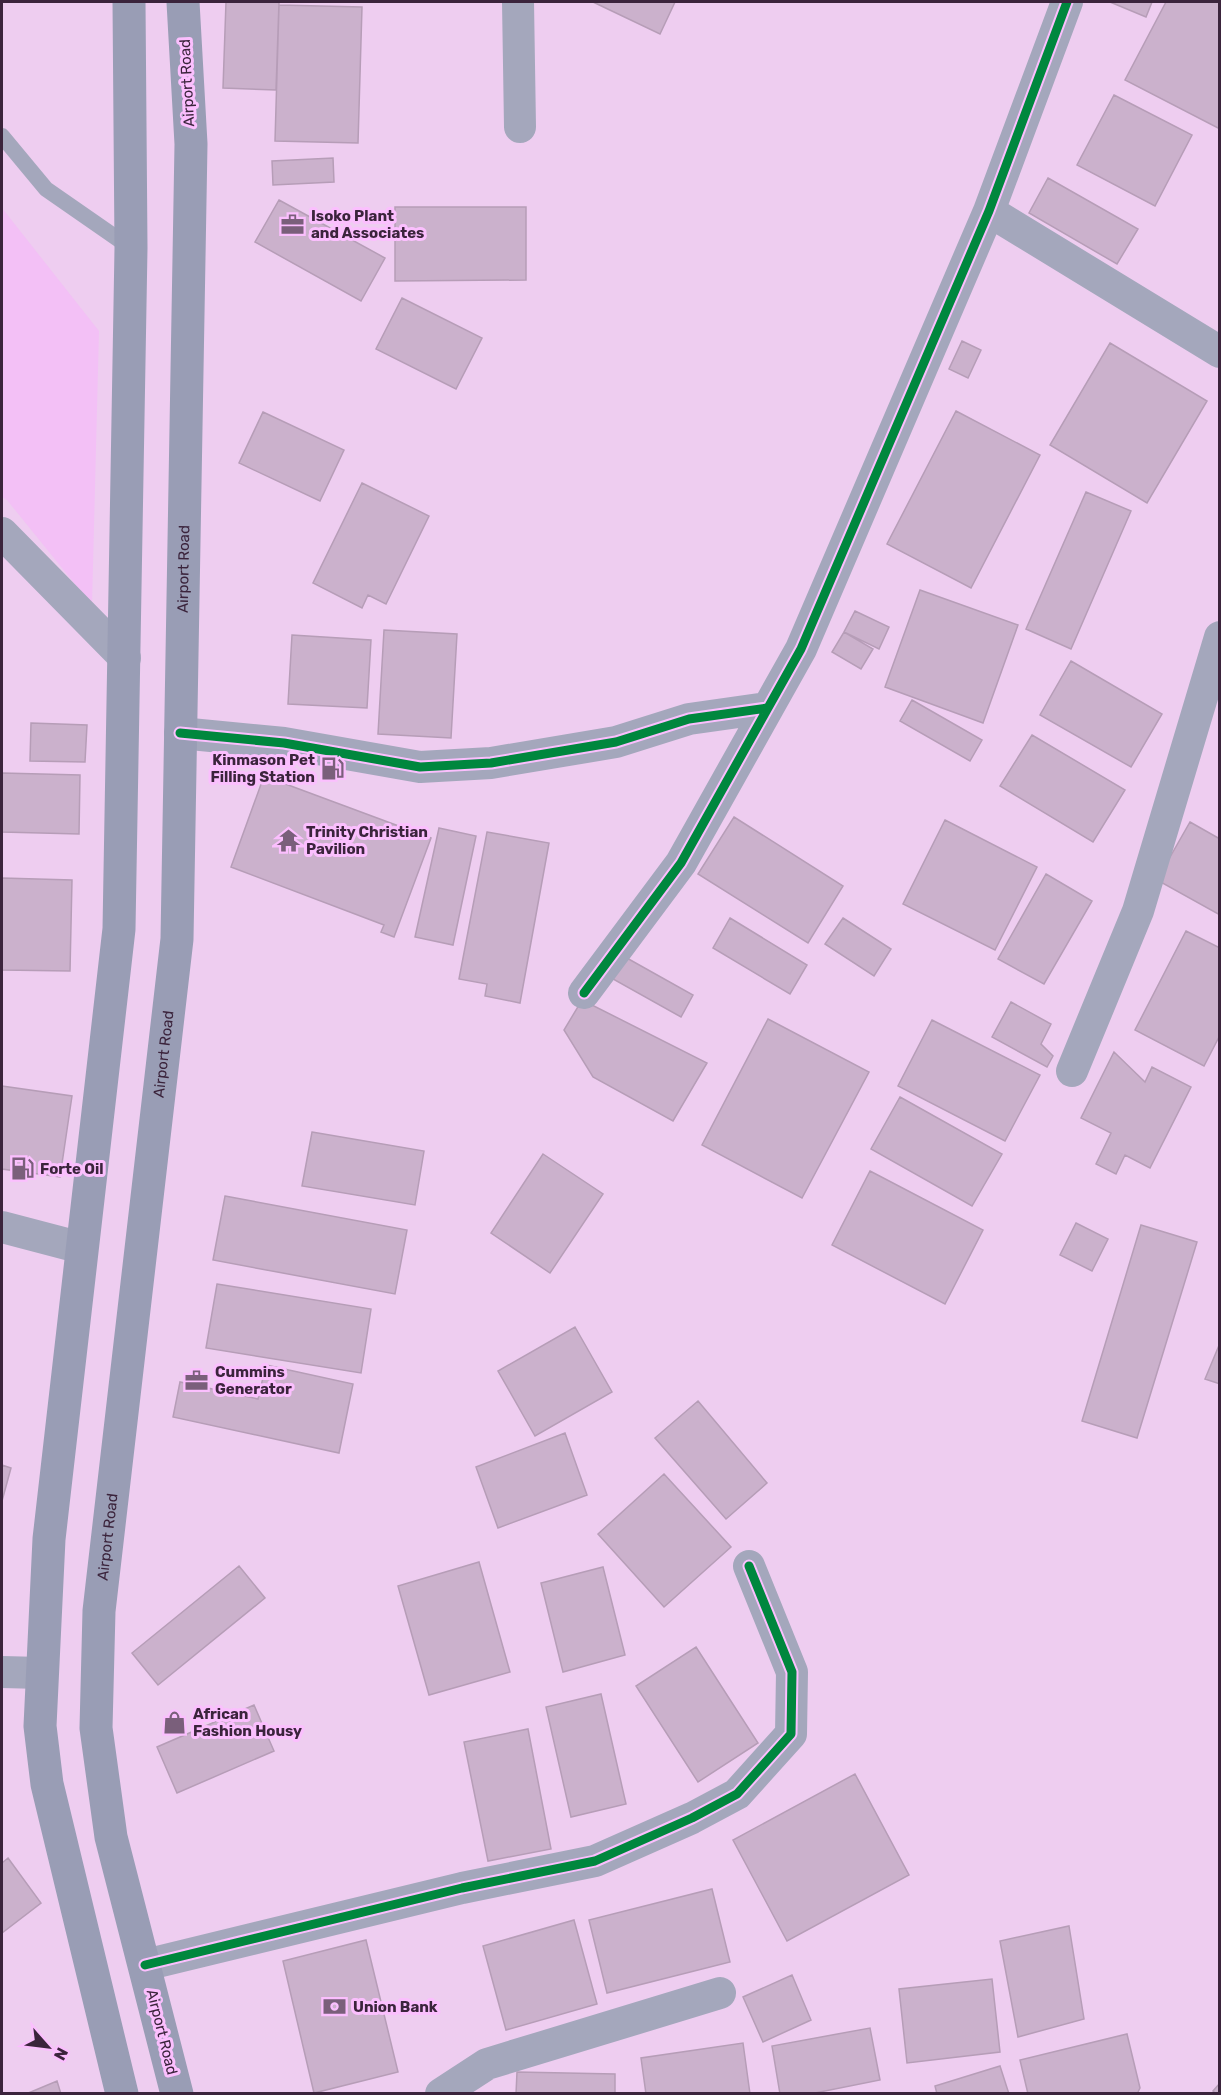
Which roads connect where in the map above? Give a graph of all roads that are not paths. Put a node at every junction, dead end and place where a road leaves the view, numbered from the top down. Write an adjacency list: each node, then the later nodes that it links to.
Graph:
1 (129, 2): 8 (main road)
2 (183, 2): 14 (main road, Airport Road)
3 (518, 2): 5 (street)
4 (1067, 2): 7 (street)
5 (520, 127)
6 (2, 136): 8 (lane)
7 (989, 211): 9 (street); 13 (street)
8 (131, 248): 12 (main road)
9 (1220, 352)
10 (2, 533): 12 (street)
11 (1220, 637): 16 (street)
12 (125, 658): 18 (main road)
13 (767, 708): 14 (street); 15 (street)
14 (180, 733): 22 (main road, Airport Road)
15 (584, 993)
16 (1072, 1071)
17 (2, 1227): 18 (street)
18 (82, 1248): 21 (main road)
19 (748, 1566): 22 (street)
20 (2, 1672): 21 (street)
21 (41, 1673): 24 (main road)
22 (146, 1965): 25 (main road, Airport Road)
23 (720, 1993): 26 (street)
24 (122, 2094)
25 (177, 2094)
26 (441, 2094)

